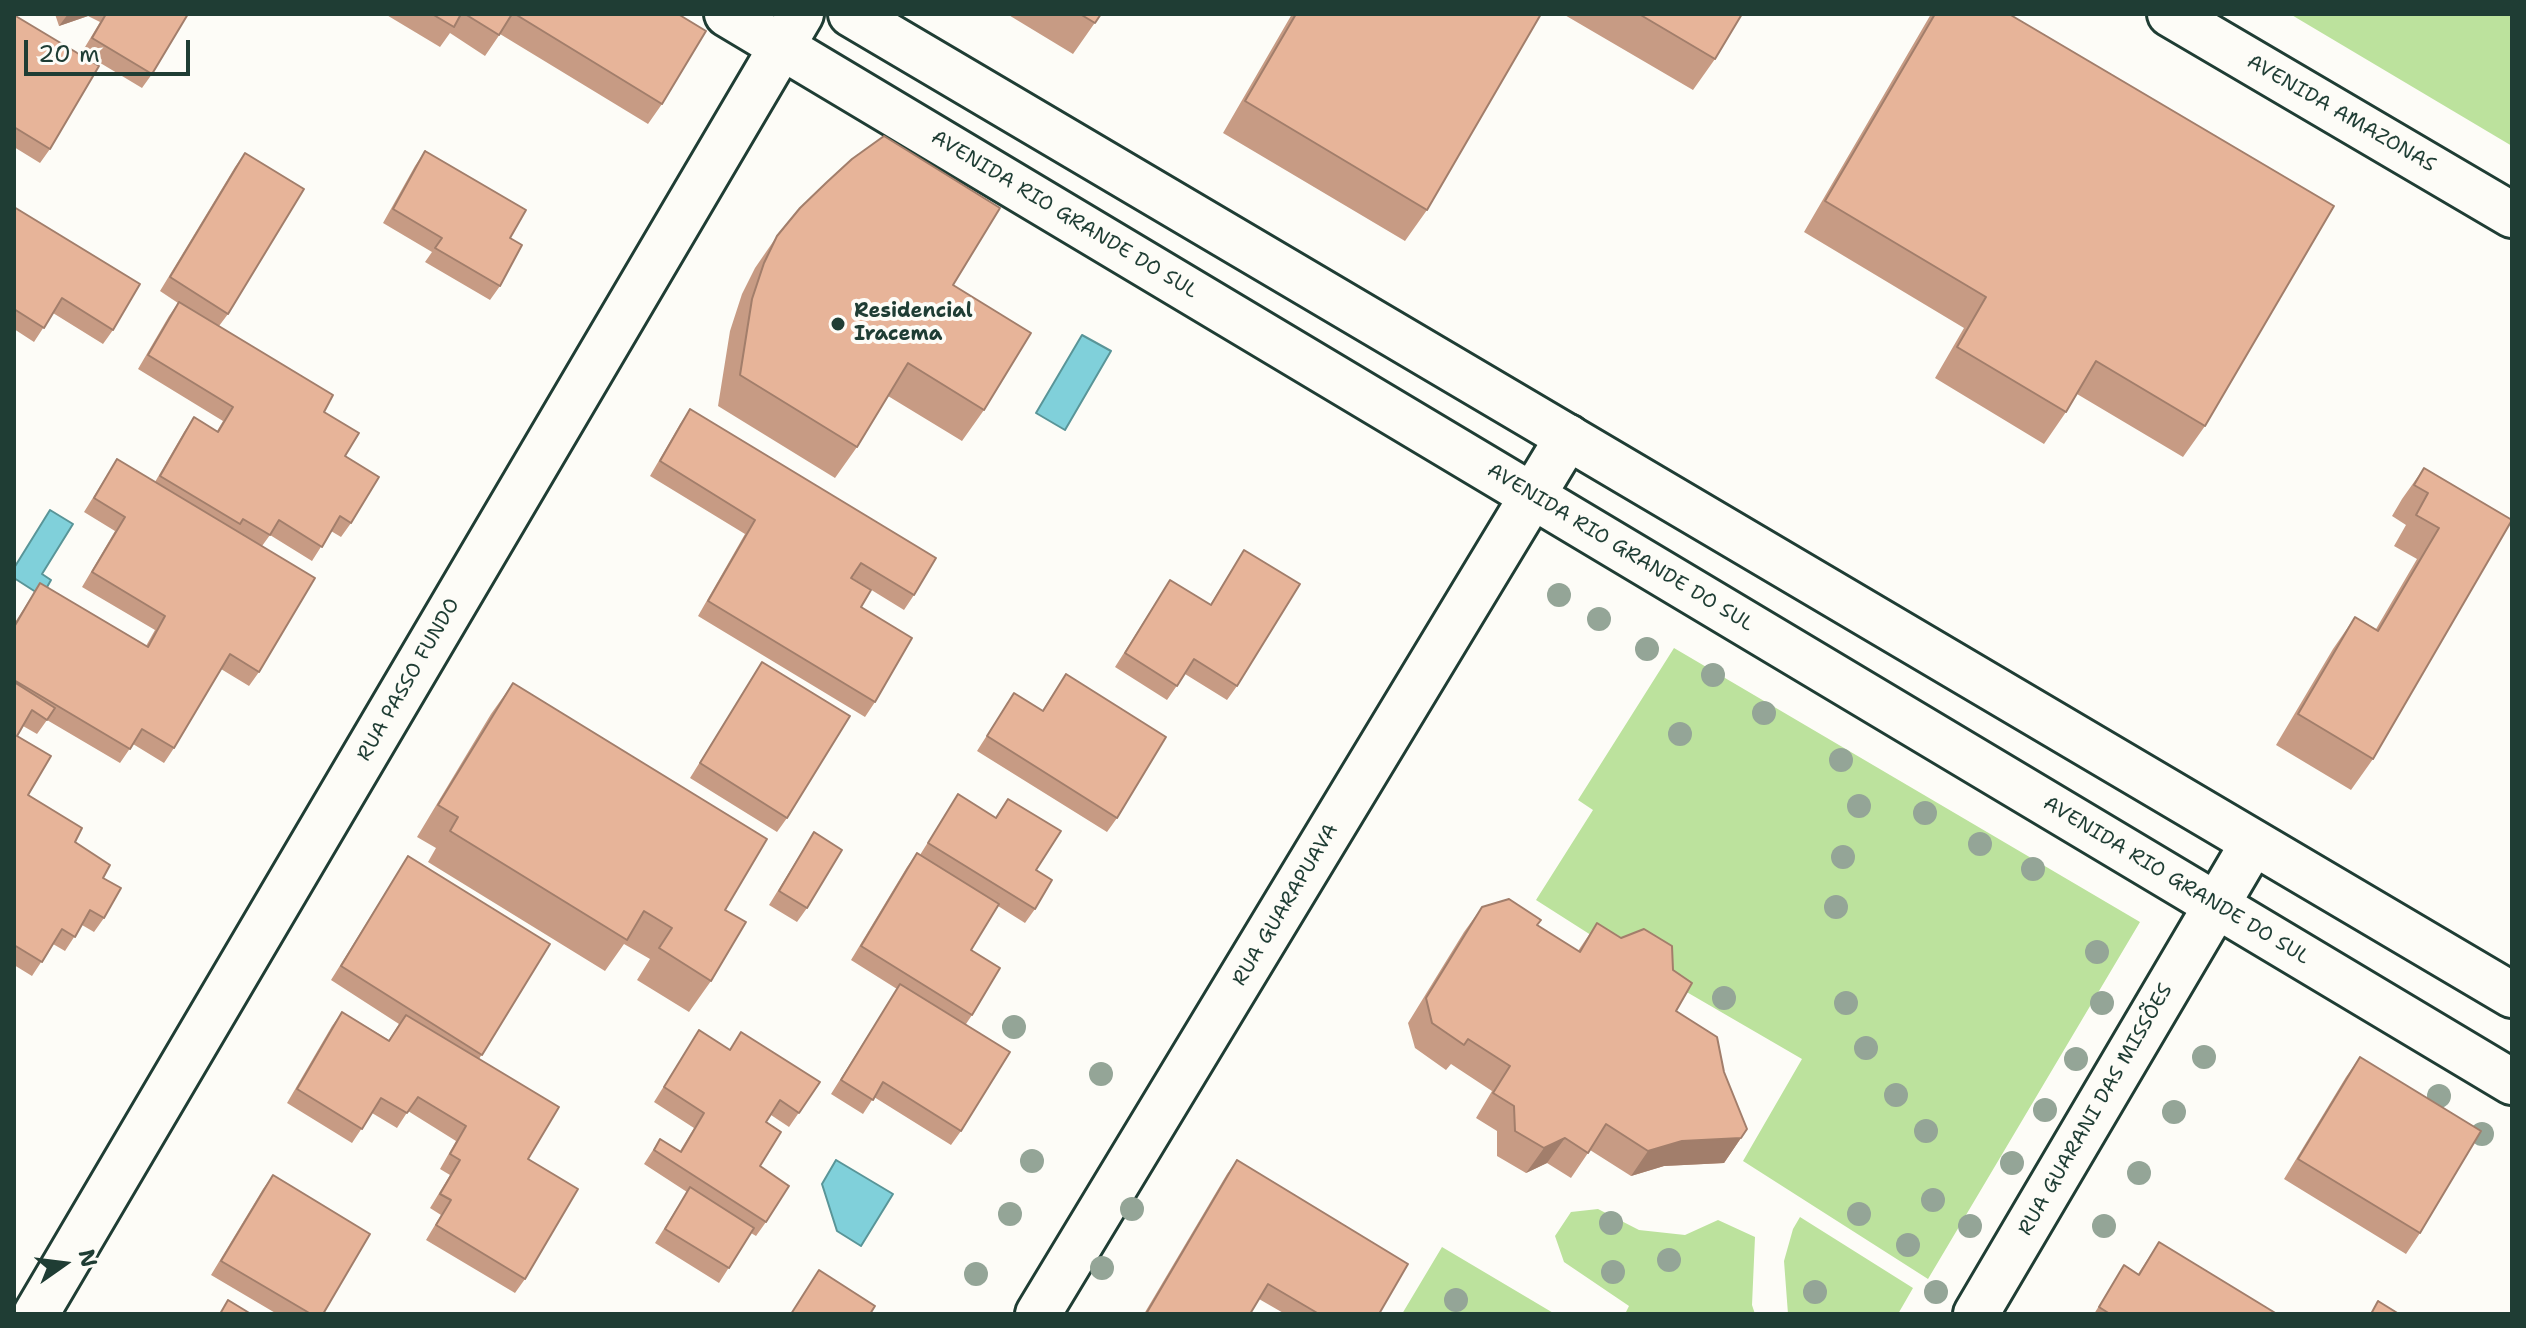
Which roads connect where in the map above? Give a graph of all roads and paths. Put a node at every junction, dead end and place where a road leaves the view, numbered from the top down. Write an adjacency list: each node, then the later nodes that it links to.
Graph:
1 (727, 14): 4 (street, AVENIDA RIO GRANDE DO SUL)
2 (851, 14): 6 (street)
3 (2170, 14): 5 (street, AVENIDA AMAZONAS)
4 (791, 30): 7 (street, AVENIDA RIO GRANDE DO SUL); 12 (street, RUA PASSO FUNDO)
5 (2512, 215)
6 (1568, 437): 7 (street, RUA GUARAPUAVA); 8 (street)
7 (1533, 496): 9 (street, AVENIDA RIO GRANDE DO SUL); 13 (street, RUA GUARAPUAVA)
8 (2253, 843): 9 (street, RUA GUARANI DAS MISSÕES); 10 (street)
9 (2217, 905): 11 (street, AVENIDA RIO GRANDE DO SUL); 14 (street, RUA GUARANI DAS MISSÕES)
10 (2512, 995)
11 (2512, 1082)
12 (36, 1314)
13 (1038, 1314)
14 (1976, 1314)

